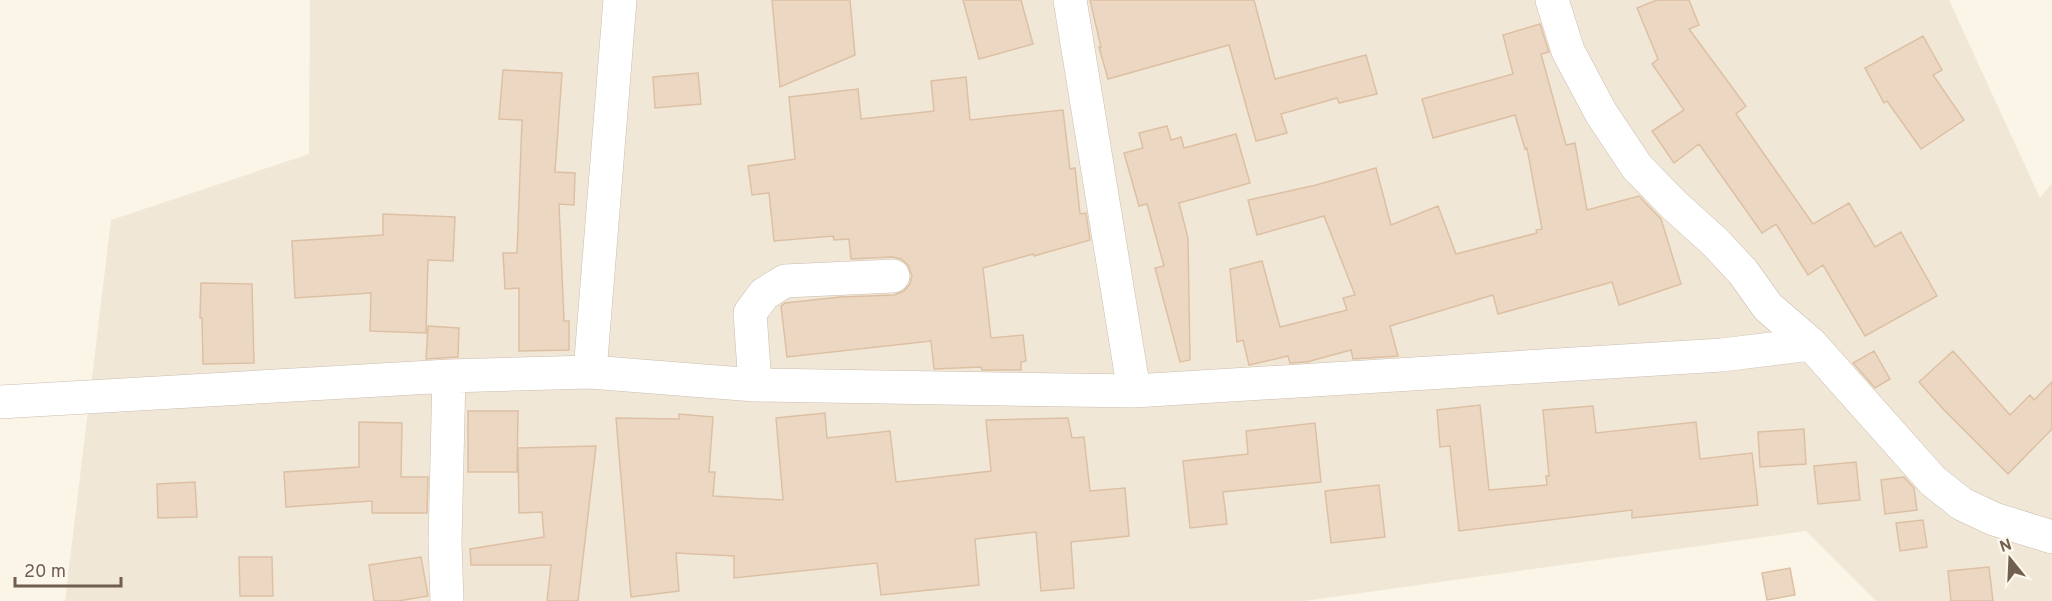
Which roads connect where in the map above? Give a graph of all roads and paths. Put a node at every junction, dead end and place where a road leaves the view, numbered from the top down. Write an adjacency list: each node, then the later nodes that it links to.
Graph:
1 (620, 0): 6 (street)
2 (1070, 0): 9 (street)
3 (1552, 0): 5 (street)
4 (893, 276): 8 (street)
5 (1811, 344): 9 (street); 11 (street)
6 (590, 372): 7 (street); 8 (street)
7 (449, 376): 10 (street); 12 (street)
8 (755, 385): 9 (street)
9 (1134, 391)
10 (0, 402)
11 (2052, 537)
12 (447, 601)

